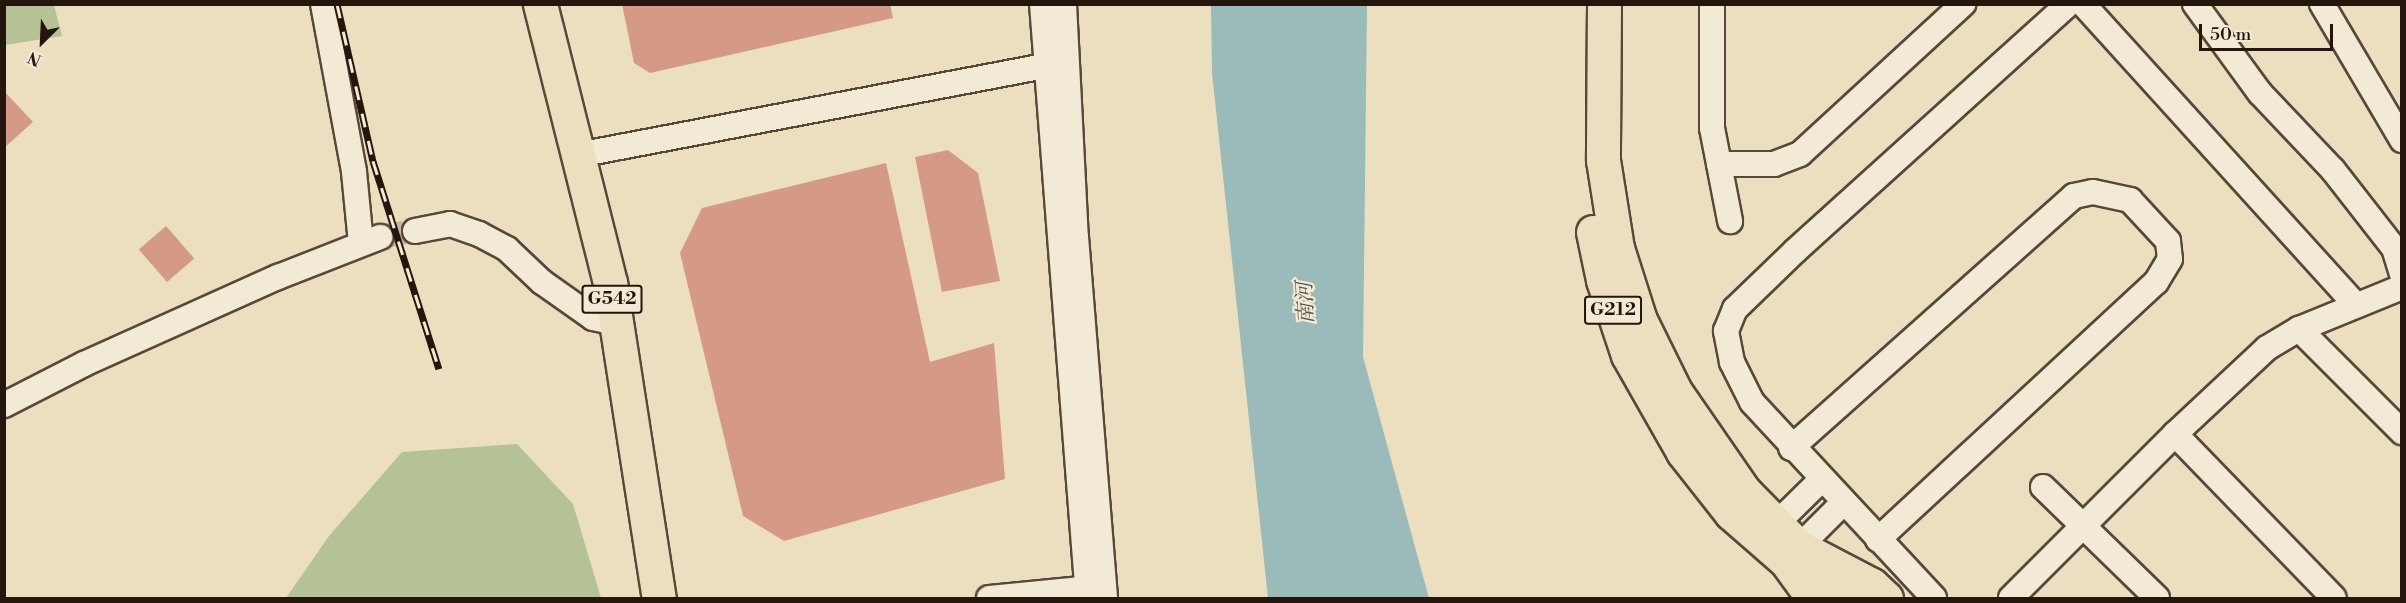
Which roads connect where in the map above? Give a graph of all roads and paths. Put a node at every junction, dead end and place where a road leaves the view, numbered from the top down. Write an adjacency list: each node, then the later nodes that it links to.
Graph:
1 (323, 4): 25 (street)
2 (540, 4): 16 (highway, G542)
3 (557, 4): 16 (highway, G542)
4 (1042, 4): 14 (street)
5 (1064, 4): 14 (street)
6 (1582, 4): 33 (highway, G212)
7 (1604, 4): 33 (highway, G212)
8 (1712, 4): 17 (street)
9 (1963, 4): 17 (street)
10 (2068, 4): 28 (street)
11 (2083, 4): 22 (street)
12 (2195, 4): 20 (street)
13 (2322, 4): 15 (street)
14 (1057, 64): 16 (street); 36 (street)
15 (2402, 140)
16 (585, 154): 23 (highway, G542); 38 (highway, G542)
17 (1719, 164): 18 (street)
18 (1730, 222)
19 (415, 231): 23 (street)
20 (2402, 275)
21 (2402, 287): 22 (street)
22 (2356, 305): 24 (street)
23 (616, 323): 37 (highway, G542)
24 (2299, 329): 26 (street); 27 (street)
25 (4, 405)
26 (2402, 432)
27 (2175, 435): 32 (street); 47 (street)
28 (1791, 448): 29 (street); 34 (street)
29 (1821, 480): 31 (street); 33 (street)
30 (2043, 487): 32 (street)
31 (1843, 503): 34 (street); 35 (street)
32 (2084, 526): 45 (street); 46 (street)
33 (1768, 532): 35 (highway, G212)
34 (1878, 539): 44 (street)
35 (1792, 554): 40 (highway); 41 (main road); 42 (main road); 43 (highway)
36 (1096, 593): 39 (street)
37 (659, 598)
38 (674, 598)
39 (988, 598)
40 (1813, 598)
41 (1824, 598)
42 (1851, 598)
43 (1886, 598)
44 (1934, 598)
45 (2011, 598)
46 (2157, 598)
47 (2334, 598)

